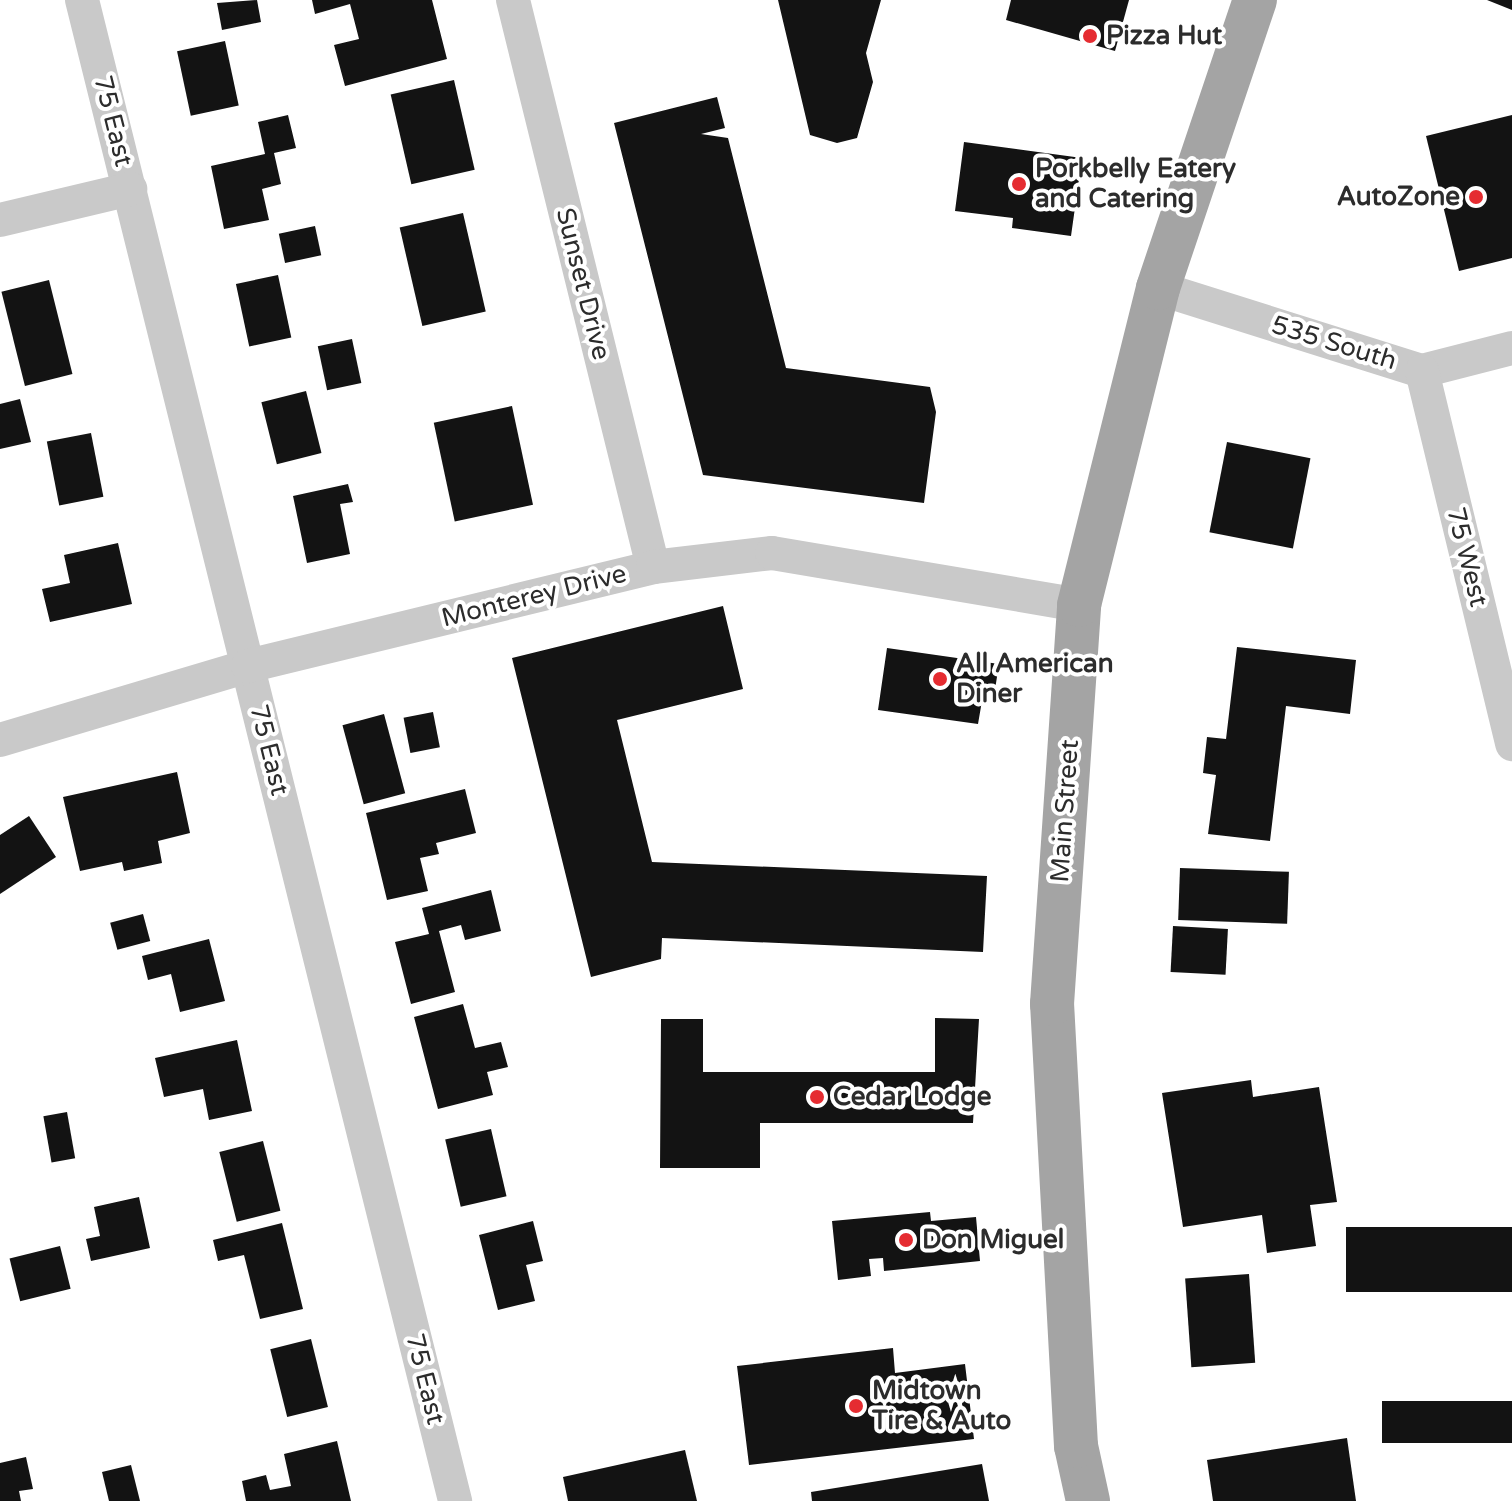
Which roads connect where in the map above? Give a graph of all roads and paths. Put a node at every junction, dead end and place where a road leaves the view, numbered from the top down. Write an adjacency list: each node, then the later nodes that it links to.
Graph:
1 (82, 0): 4 (street, 75 East)
2 (513, 0): 9 (street, Sunset Drive)
3 (1255, 0): 6 (main road, Main Street)
4 (130, 189): 5 (street); 11 (street, 75 East)
5 (0, 220)
6 (1158, 288): 8 (street, 535 South); 10 (main road, Main Street)
7 (1512, 348): 8 (street, 535 South)
8 (1422, 371): 13 (street, 75 West)
9 (653, 567): 10 (street, Monterey Drive); 11 (street, Monterey Drive)
10 (1079, 605): 15 (main road, Main Street)
11 (248, 666): 12 (street, Monterey Drive); 14 (street, 75 East)
12 (0, 740)
13 (1512, 744)
14 (455, 1501)
15 (1088, 1501)

